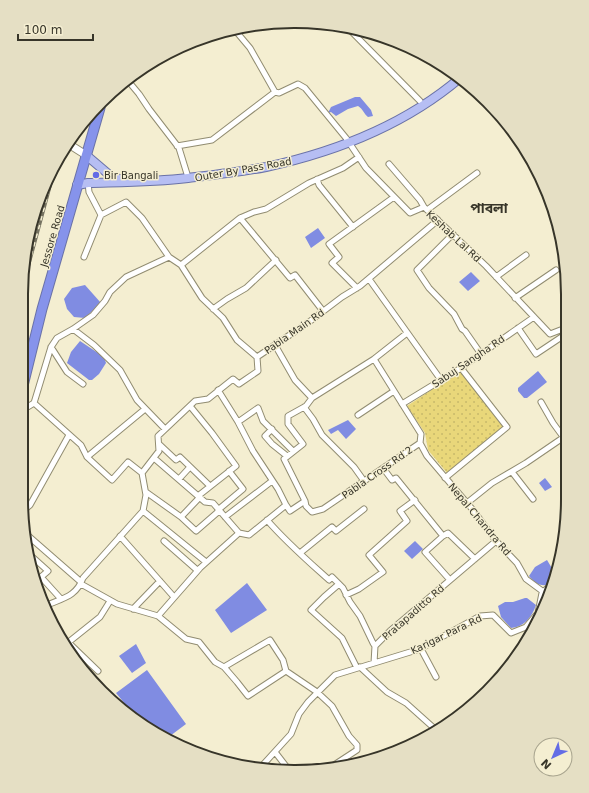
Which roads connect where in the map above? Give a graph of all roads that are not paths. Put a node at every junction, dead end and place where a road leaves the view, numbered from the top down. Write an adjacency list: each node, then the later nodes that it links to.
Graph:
1 (238, 34): 6 (street)
2 (355, 35): 7 (street)
3 (452, 79): 7 (main road, Outer By Pass Road)
4 (455, 82): 9 (main road, Outer By Pass Road)
5 (131, 84): 10 (street)
6 (275, 92): 9 (street, Keshab Lal Rd); 10 (street)
7 (420, 101): 9 (main road, Outer By Pass Road)
8 (98, 115): 12 (highway, Jessore Road)
9 (347, 140): 13 (street, Keshab Lal Rd); 15 (main road, Outer By Pass Road); 18 (main road, Outer By Pass Road)
10 (178, 146): 15 (street)
11 (73, 147): 12 (main road)
12 (86, 155): 15 (main road, Outer By Pass Road); 19 (highway, Jessore Road)
13 (359, 157): 17 (street); 20 (street, Keshab Lal Rd)
14 (389, 164): 21 (street)
15 (187, 174)
16 (477, 174): 21 (street)
17 (318, 179): 23 (street); 25 (street)
18 (88, 183): 19 (main road, Outer By Pass Road); 22 (street)
19 (77, 185): 50 (highway, Jessore Road)
20 (394, 196): 21 (street, Keshab Lal Rd); 25 (street)
21 (425, 209): 24 (street, Keshab Lal Rd)
22 (101, 215): 28 (street); 29 (street)
23 (240, 218): 30 (street); 31 (street)
24 (438, 220): 26 (street, Keshab Lal Rd); 34 (street, Pabla Main Rd)
25 (353, 227): 35 (street)
26 (453, 234): 33 (street, Keshab Lal Rd); 47 (street)
27 (526, 255): 33 (street)
28 (84, 257)
29 (169, 257): 31 (street); 41 (street)
30 (276, 260): 37 (street); 38 (street)
31 (181, 265): 37 (street)
32 (556, 270): 36 (street)
33 (496, 277): 36 (street, Keshab Lal Rd)
34 (368, 279): 35 (street, Pabla Main Rd); 43 (street)
35 (357, 288): 38 (street, Pabla Main Rd)
36 (516, 298): 39 (street, Keshab Lal Rd)
37 (213, 309): 48 (street)
38 (323, 311): 45 (street, Pabla Main Rd)
39 (534, 317): 40 (street, Sabuj Sangha Rd); 42 (street, Keshab Lal Rd)
40 (518, 328): 44 (street); 47 (street, Sabuj Sangha Rd)
41 (74, 330): 46 (street); 63 (street)
42 (561, 330)
43 (407, 333): 49 (street); 52 (street)
44 (561, 336)
45 (275, 345): 48 (street, Pabla Main Rd); 56 (street)
46 (50, 347): 53 (street); 58 (street)
47 (481, 354): 51 (street, Sabuj Sangha Rd)
48 (258, 357): 54 (street, Pabla Main Rd)
49 (374, 359): 55 (street, Pabla Cross Rd 2); 56 (street)
50 (28, 366)
51 (461, 368): 52 (street, Sabuj Sangha Rd); 82 (street)
52 (441, 380): 59 (street, Sabuj Sangha Rd)
53 (83, 384)
54 (218, 390): 60 (street, Pabla Main Rd); 65 (street)
55 (394, 391): 59 (street, Pabla Cross Rd 2); 64 (street)
56 (312, 398): 62 (street)
57 (541, 402): 68 (street)
58 (34, 403): 61 (street); 69 (street)
59 (402, 404): 71 (street, Pabla Cross Rd 2)
60 (190, 406): 67 (street, Pabla Main Rd); 79 (street)
61 (28, 407)
62 (304, 407): 73 (street); 85 (street)
63 (145, 409): 67 (street); 75 (street)
64 (358, 415)
65 (238, 422): 66 (street); 84 (street)
66 (272, 429): 73 (street); 74 (street)
67 (165, 430): 72 (street, Pabla Main Rd)
68 (561, 432)
69 (69, 435): 75 (street); 94 (street)
70 (561, 439): 80 (street)
71 (420, 442): 78 (street, Pabla Cross Rd 2); 82 (street, Nepal Chandra Rd)
72 (159, 444): 76 (street, Pabla Main Rd); 77 (street)
73 (293, 452): 74 (street)
74 (288, 456): 91 (street)
75 (87, 457): 81 (street)
76 (154, 458): 81 (street, Pabla Main Rd); 83 (street)
77 (190, 466): 83 (street); 86 (street)
78 (383, 468): 85 (street, Pabla Cross Rd 2); 90 (street)
79 (229, 471): 86 (street); 96 (street)
80 (512, 472): 89 (street); 92 (street)
81 (142, 473): 87 (street)
82 (445, 478): 92 (street, Nepal Chandra Rd)
83 (178, 479): 88 (street)
84 (272, 481): 93 (street); 99 (street)
85 (364, 481): 91 (street, Pabla Cross Rd 2)
86 (210, 486): 88 (street)
87 (146, 492): 97 (street); 98 (street)
88 (199, 496): 96 (street); 98 (street)
89 (533, 499)
90 (415, 500): 103 (street); 117 (street)
91 (305, 501): 93 (street)
92 (467, 503): 106 (street, Nepal Chandra Rd)
93 (286, 505): 100 (street)
94 (28, 506)
95 (364, 508): 107 (street)
96 (219, 510): 98 (street); 99 (street)
97 (143, 511): 102 (street); 110 (street)
98 (181, 516)
99 (225, 517): 101 (street)
100 (267, 520): 101 (street); 107 (street)
101 (239, 533): 110 (street)
102 (120, 536): 113 (street); 114 (street)
103 (443, 536): 108 (street); 112 (street)
104 (31, 540): 114 (street)
105 (164, 541): 111 (street)
106 (496, 541): 108 (street, Pratapaditto Rd); 116 (street, Nepal Chandra Rd)
107 (300, 553): 115 (street)
108 (475, 559): 112 (street, Pratapaditto Rd)
109 (35, 560): 119 (street)
110 (206, 562): 111 (street)
111 (198, 570): 118 (street)
112 (450, 580): 127 (street, Pratapaditto Rd)
113 (160, 581): 118 (street); 123 (street)
114 (81, 583): 119 (street); 121 (street)
115 (339, 584): 117 (street); 132 (street)
116 (543, 592): 120 (street, Karigar Para Rd)
117 (346, 595): 127 (street)
118 (174, 596): 124 (street)
119 (61, 599): 122 (street)
120 (541, 599)
121 (110, 601): 123 (street); 126 (street)
122 (50, 604)
123 (133, 609): 124 (street)
124 (158, 616): 131 (street)
125 (531, 621): 128 (street, Karigar Para Rd)
126 (70, 642)
127 (375, 646): 130 (street, Pratapaditto Rd)
128 (421, 649): 130 (street, Karigar Para Rd); 135 (street)
129 (77, 653): 133 (street)
130 (374, 663): 132 (street)
131 (224, 667): 134 (street); 134 (street)
132 (358, 668): 136 (street); 137 (street)
133 (98, 671)
134 (286, 671): 136 (street)
135 (436, 677)
136 (317, 692): 138 (street); 139 (street)
137 (432, 727)
138 (275, 752): 140 (street); 141 (street)
139 (342, 761)
140 (264, 763)
141 (285, 764)

